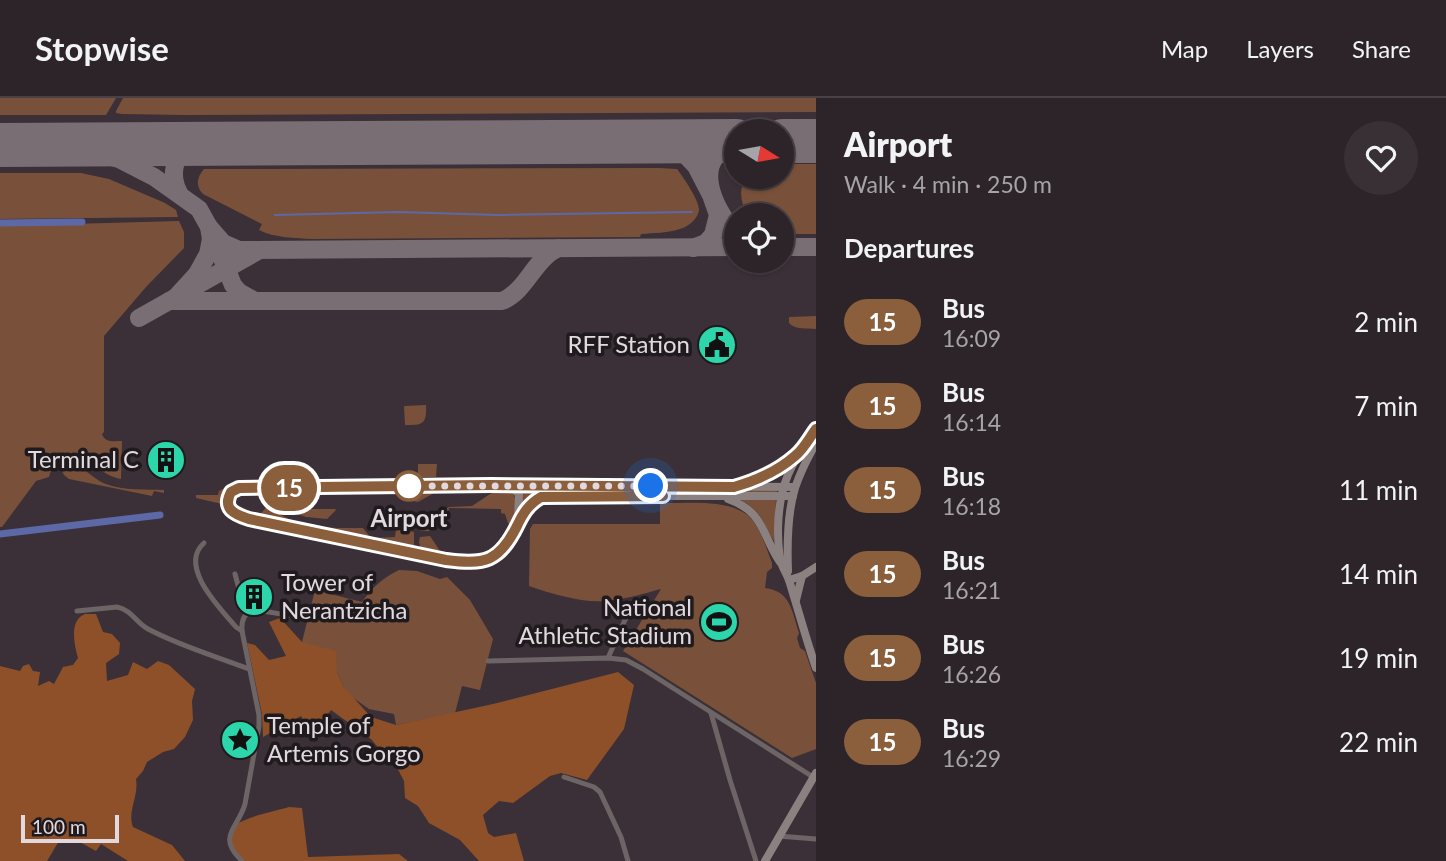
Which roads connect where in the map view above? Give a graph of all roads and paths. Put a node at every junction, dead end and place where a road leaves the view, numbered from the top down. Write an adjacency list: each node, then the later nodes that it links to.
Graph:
1 (816, 429): 3 (main road)
2 (816, 443): 8 (main road)
3 (797, 455): 5 (main road); 7 (main road)
4 (510, 486): 6 (main road); 10 (main road); 10 (main road)
5 (734, 487): 6 (main road); 7 (main road)
6 (622, 491): 9 (main road); 10 (main road)
7 (782, 492): 8 (main road); 9 (main road); 12 (main road)
8 (794, 492): 16 (main road)
9 (719, 496): 12 (main road)
10 (517, 524)
11 (204, 542): 22 (street)
12 (782, 565): 16 (main road)
13 (816, 567): 15 (main road)
14 (235, 575): 21 (street)
15 (802, 576): 16 (main road); 17 (main road)
16 (789, 578): 17 (main road)
17 (796, 605): 25 (main road)
18 (309, 608): 21 (street)
19 (77, 611): 26 (street)
20 (629, 611): 23 (street)
21 (250, 612): 22 (street)
22 (242, 632): 26 (street)
23 (608, 658): 24 (street); 27 (street)
24 (488, 661)
25 (816, 668)
26 (249, 669): 32 (street)
27 (711, 713): 28 (street); 34 (street)
28 (815, 776): 30 (main road)
29 (564, 777): 33 (street)
30 (778, 836): 31 (street); 35 (main road)
31 (816, 839)
32 (242, 861)
33 (628, 861)
34 (757, 861)
35 (765, 861)

